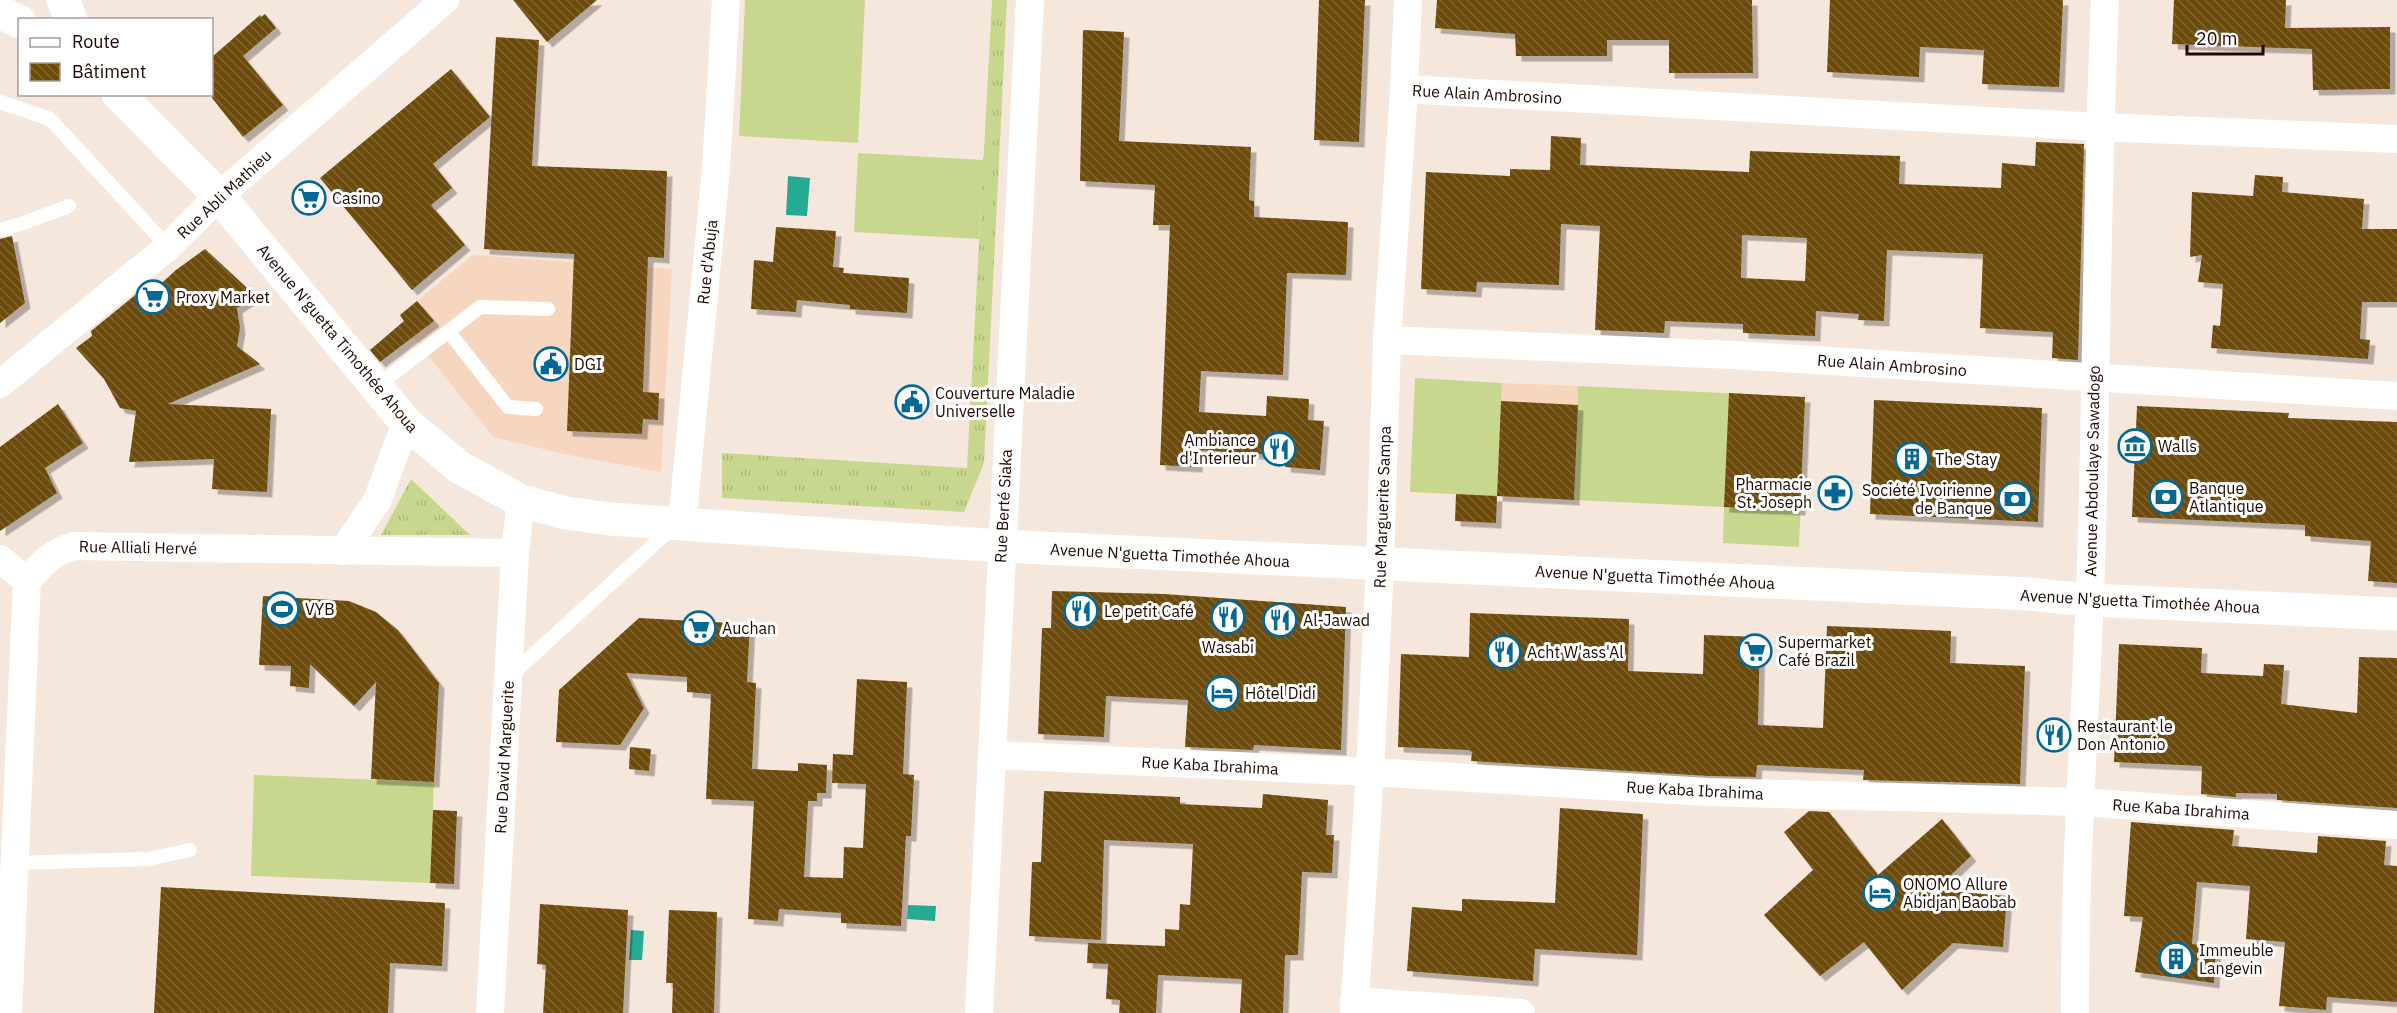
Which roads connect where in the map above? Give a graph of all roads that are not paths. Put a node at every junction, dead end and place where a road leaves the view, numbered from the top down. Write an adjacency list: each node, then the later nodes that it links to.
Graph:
1 (63, 0): 8 (street)
2 (445, 0): 15 (street, Rue Abli Mathieu)
3 (726, 0): 29 (street, Rue d'Abuja)
4 (1030, 0): 30 (street, Rue Berté Siaka)
5 (1408, 0): 10 (street, Rue Marguerite Sampa)
6 (2105, 0): 13 (street, Avenue Abdoulaye Sawadogo)
7 (0, 12): 9 (street)
8 (70, 18)
9 (18, 21)
10 (1404, 89): 13 (street, Rue Alain Ambrosino); 21 (street, Rue Marguerite Sampa)
11 (120, 96): 15 (street, Avenue N'guetta Timothée Ahoua)
12 (0, 102): 18 (lane)
13 (2099, 127): 14 (street, Rue Alain Ambrosino); 22 (street, Avenue Abdoulaye Sawadogo)
14 (2397, 139)
15 (219, 196): 18 (street, Rue Abli Mathieu); 24 (street, Avenue N'guetta Timothée Ahoua)
16 (69, 206): 17 (lane)
17 (0, 230)
18 (168, 247): 23 (street, Rue Abli Mathieu)
19 (548, 309): 20 (lane)
20 (449, 332): 24 (lane); 26 (lane)
21 (1387, 340): 22 (street, Rue Alain Ambrosino); 34 (street, Rue Marguerite Sampa)
22 (2094, 378): 25 (street, Rue Alain Ambrosino); 36 (street, Avenue Abdoulaye Sawadogo)
23 (0, 384)
24 (377, 386): 27 (street, Avenue N'guetta Timothée Ahoua)
25 (2397, 396)
26 (536, 409)
27 (406, 423): 28 (street, Avenue N'guetta Timothée Ahoua); 31 (street)
28 (522, 501): 29 (street, Avenue N'guetta Timothée Ahoua); 32 (street, Rue David Marguerite)
29 (679, 524): 30 (street, Avenue N'guetta Timothée Ahoua); 38 (lane)
30 (1001, 546): 34 (street, Avenue N'guetta Timothée Ahoua); 39 (street, Rue Berté Siaka)
31 (344, 551): 32 (street, Rue Alliali Hervé); 35 (street, Rue Alliali Hervé)
32 (515, 553): 38 (street, Rue David Marguerite)
33 (0, 559): 35 (street)
34 (1380, 565): 36 (street, Avenue N'guetta Timothée Ahoua); 40 (street, Rue Marguerite Sampa)
35 (27, 581): 43 (street)
36 (2089, 600): 37 (street, Avenue N'guetta Timothée Ahoua); 41 (street, Avenue Abdoulaye Sawadogo)
37 (2397, 614)
38 (508, 678): 48 (street, Rue David Marguerite)
39 (993, 755): 40 (street, Rue Kaba Ibrahima); 49 (street, Rue Berté Siaka)
40 (1370, 772): 41 (street, Rue Kaba Ibrahima); 46 (street, Rue Marguerite Sampa)
41 (2082, 802): 42 (street, Rue Kaba Ibrahima); 51 (street, Avenue Abdoulaye Sawadogo)
42 (2397, 825)
43 (8, 829): 45 (street)
44 (190, 850): 45 (lane)
45 (15, 863): 47 (street)
46 (1354, 1007): 50 (street)
47 (8, 1013)
48 (490, 1013)
49 (979, 1013)
50 (1521, 1013)
51 (2075, 1013)

